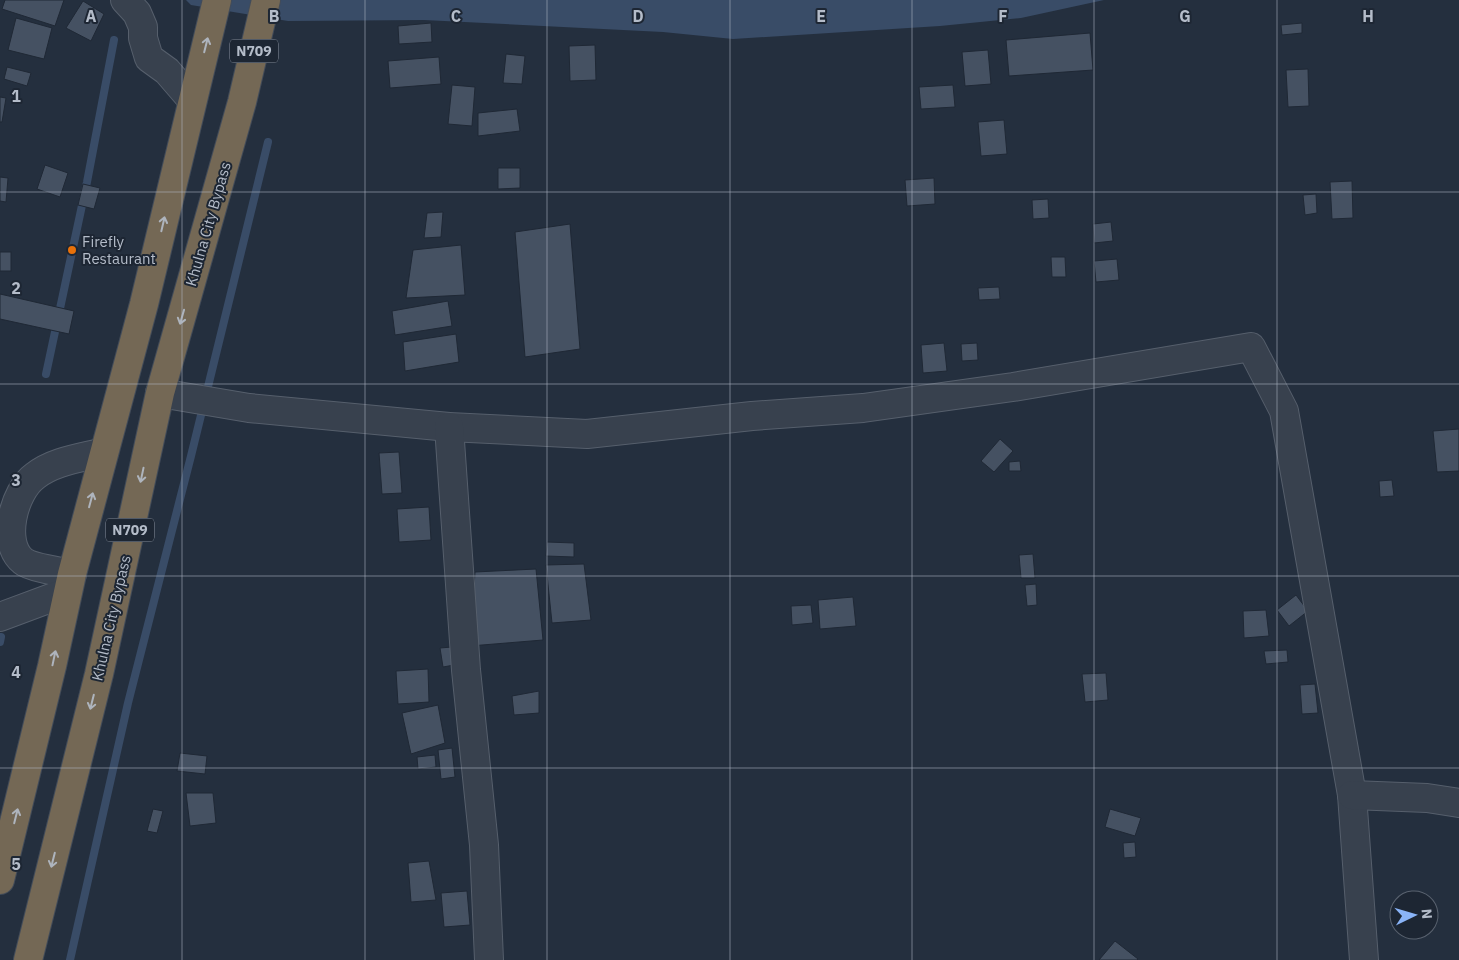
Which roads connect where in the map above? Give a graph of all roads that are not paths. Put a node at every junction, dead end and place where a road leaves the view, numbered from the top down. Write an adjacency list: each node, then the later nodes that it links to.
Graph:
1 (125, 0): 4 (street)
2 (217, 0): 4 (highway, N709, one-way to 2)
3 (266, 0): 5 (highway, Khulna City Bypass / N709, one-way to 5)
4 (193, 95): 7 (highway, N709, one-way to 4)
5 (160, 393): 6 (street); 13 (highway, Khulna City Bypass / N709, one-way to 13)
6 (450, 427): 10 (street); 14 (street)
7 (104, 452): 8 (highway, N709, one-way to 7); 8 (street)
8 (69, 583): 9 (street); 12 (highway, N709, one-way to 8)
9 (0, 617)
10 (1364, 796): 11 (street); 15 (street)
11 (1459, 803)
12 (0, 880)
13 (28, 960)
14 (489, 960)
15 (1364, 960)

